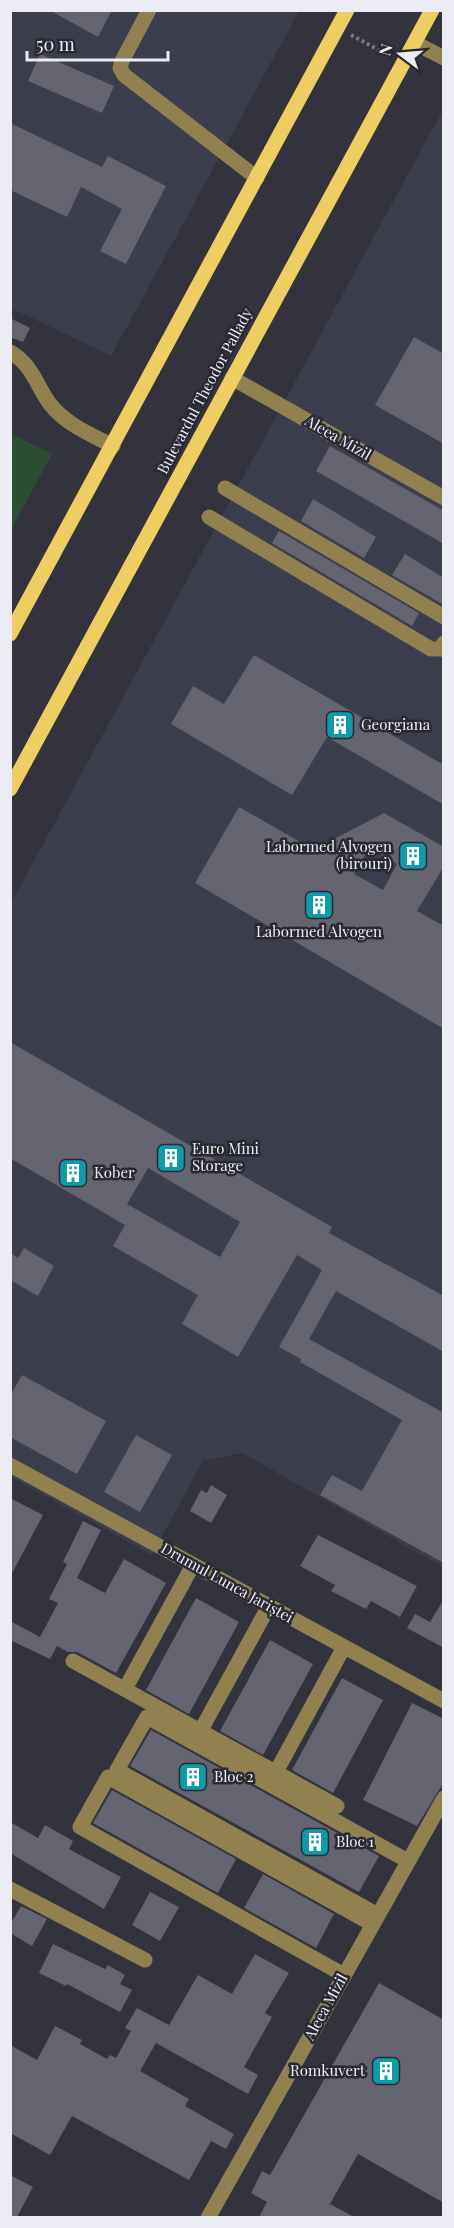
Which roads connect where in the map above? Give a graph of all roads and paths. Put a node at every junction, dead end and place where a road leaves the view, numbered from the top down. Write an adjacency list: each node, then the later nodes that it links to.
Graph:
1 (149, 10): 7 (street)
2 (432, 10): 4 (main road, Bulevardul Theodor Pallady)
3 (342, 16): 6 (path); 7 (main road)
4 (415, 43): 5 (street); 6 (main road, Bulevardul Theodor Pallady)
5 (444, 58)
6 (404, 63): 9 (main road, Bulevardul Theodor Pallady)
7 (257, 178): 10 (main road)
8 (10, 352): 10 (street)
9 (232, 378): 12 (street, Aleea Mizil); 17 (main road, Bulevardul Theodor Pallady)
10 (113, 446): 15 (main road)
11 (225, 488): 14 (street)
12 (444, 498)
13 (209, 518): 16 (street)
14 (444, 617)
15 (10, 634)
16 (444, 643)
17 (10, 789)
18 (10, 1465): 19 (street, Drumul Lunca Jariștei)
19 (193, 1565): 20 (street, Drumul Lunca Jariștei); 23 (street)
20 (269, 1606): 21 (street, Drumul Lunca Jariștei); 25 (street)
21 (344, 1647): 24 (street, Drumul Lunca Jariștei); 26 (street)
22 (73, 1661): 23 (street)
23 (125, 1689): 25 (street)
24 (444, 1701)
25 (201, 1730): 26 (street)
26 (276, 1772): 28 (street)
27 (444, 1798): 29 (street, Aleea Mizil)
28 (337, 1806)
29 (408, 1861): 31 (street, Aleea Mizil); 31 (street)
30 (10, 1889): 32 (street)
31 (375, 1919): 33 (street, Aleea Mizil); 33 (street)
32 (145, 1960)
33 (344, 1975): 34 (street, Aleea Mizil)
34 (208, 2217)

